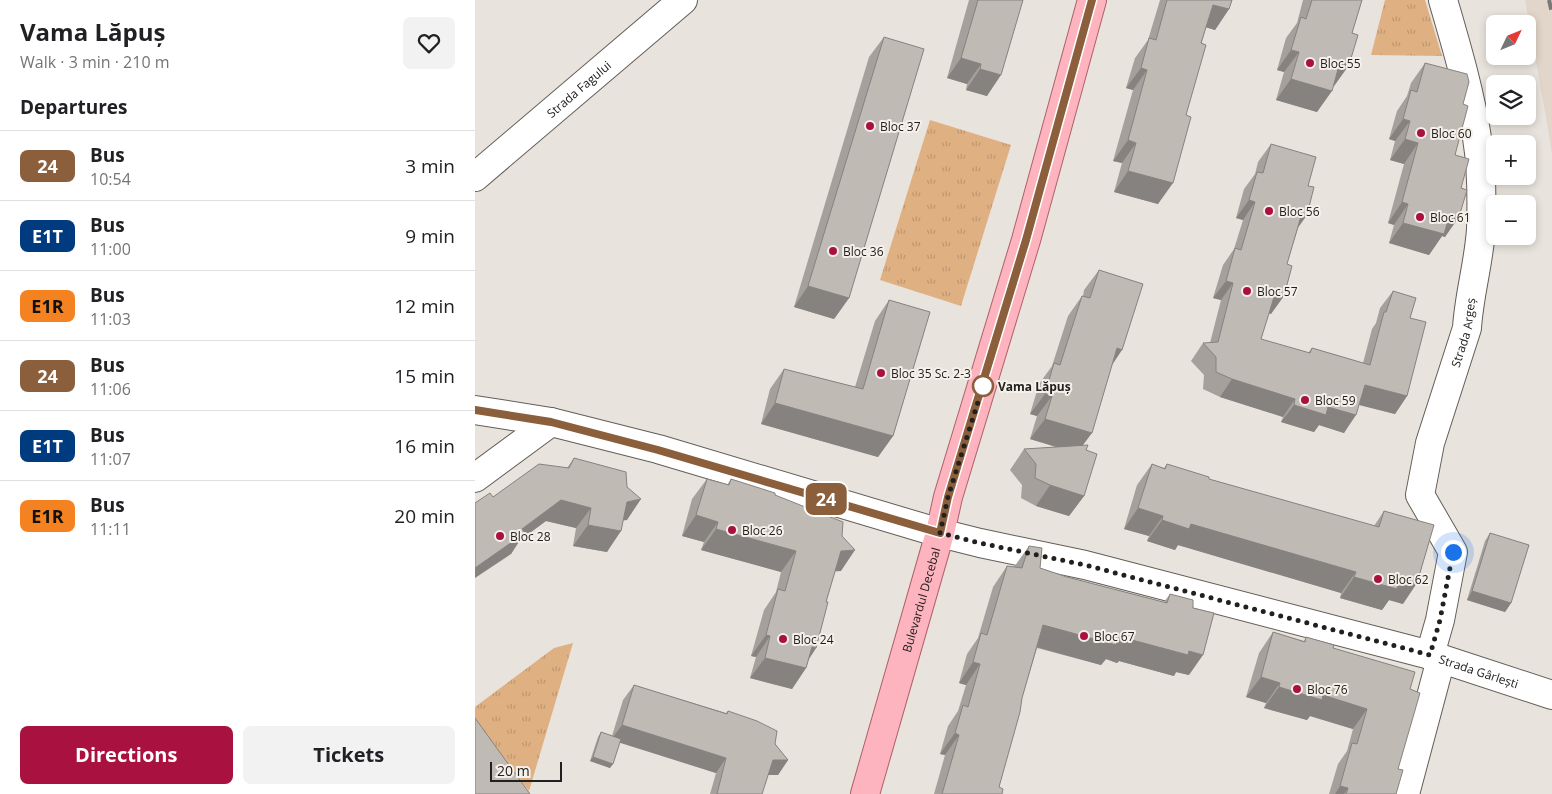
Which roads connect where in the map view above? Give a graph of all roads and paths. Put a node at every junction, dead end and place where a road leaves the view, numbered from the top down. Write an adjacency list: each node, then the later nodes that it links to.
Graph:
1 (683, 0): 4 (street, Strada Fagului)
2 (1092, 0): 8 (main road, Bulevardul Decebal)
3 (1443, 0): 9 (street, Strada Argeș)
4 (475, 177)
5 (475, 410): 6 (street, Strada Gârlești)
6 (551, 422): 7 (street); 8 (street, Strada Gârlești)
7 (475, 478)
8 (940, 533): 9 (street, Strada Gârlești); 11 (main road, Bulevardul Decebal)
9 (1435, 657): 10 (street, Strada Gârlești); 12 (street, Strada Argeș)
10 (1552, 695)
11 (865, 794)
12 (1405, 794)

